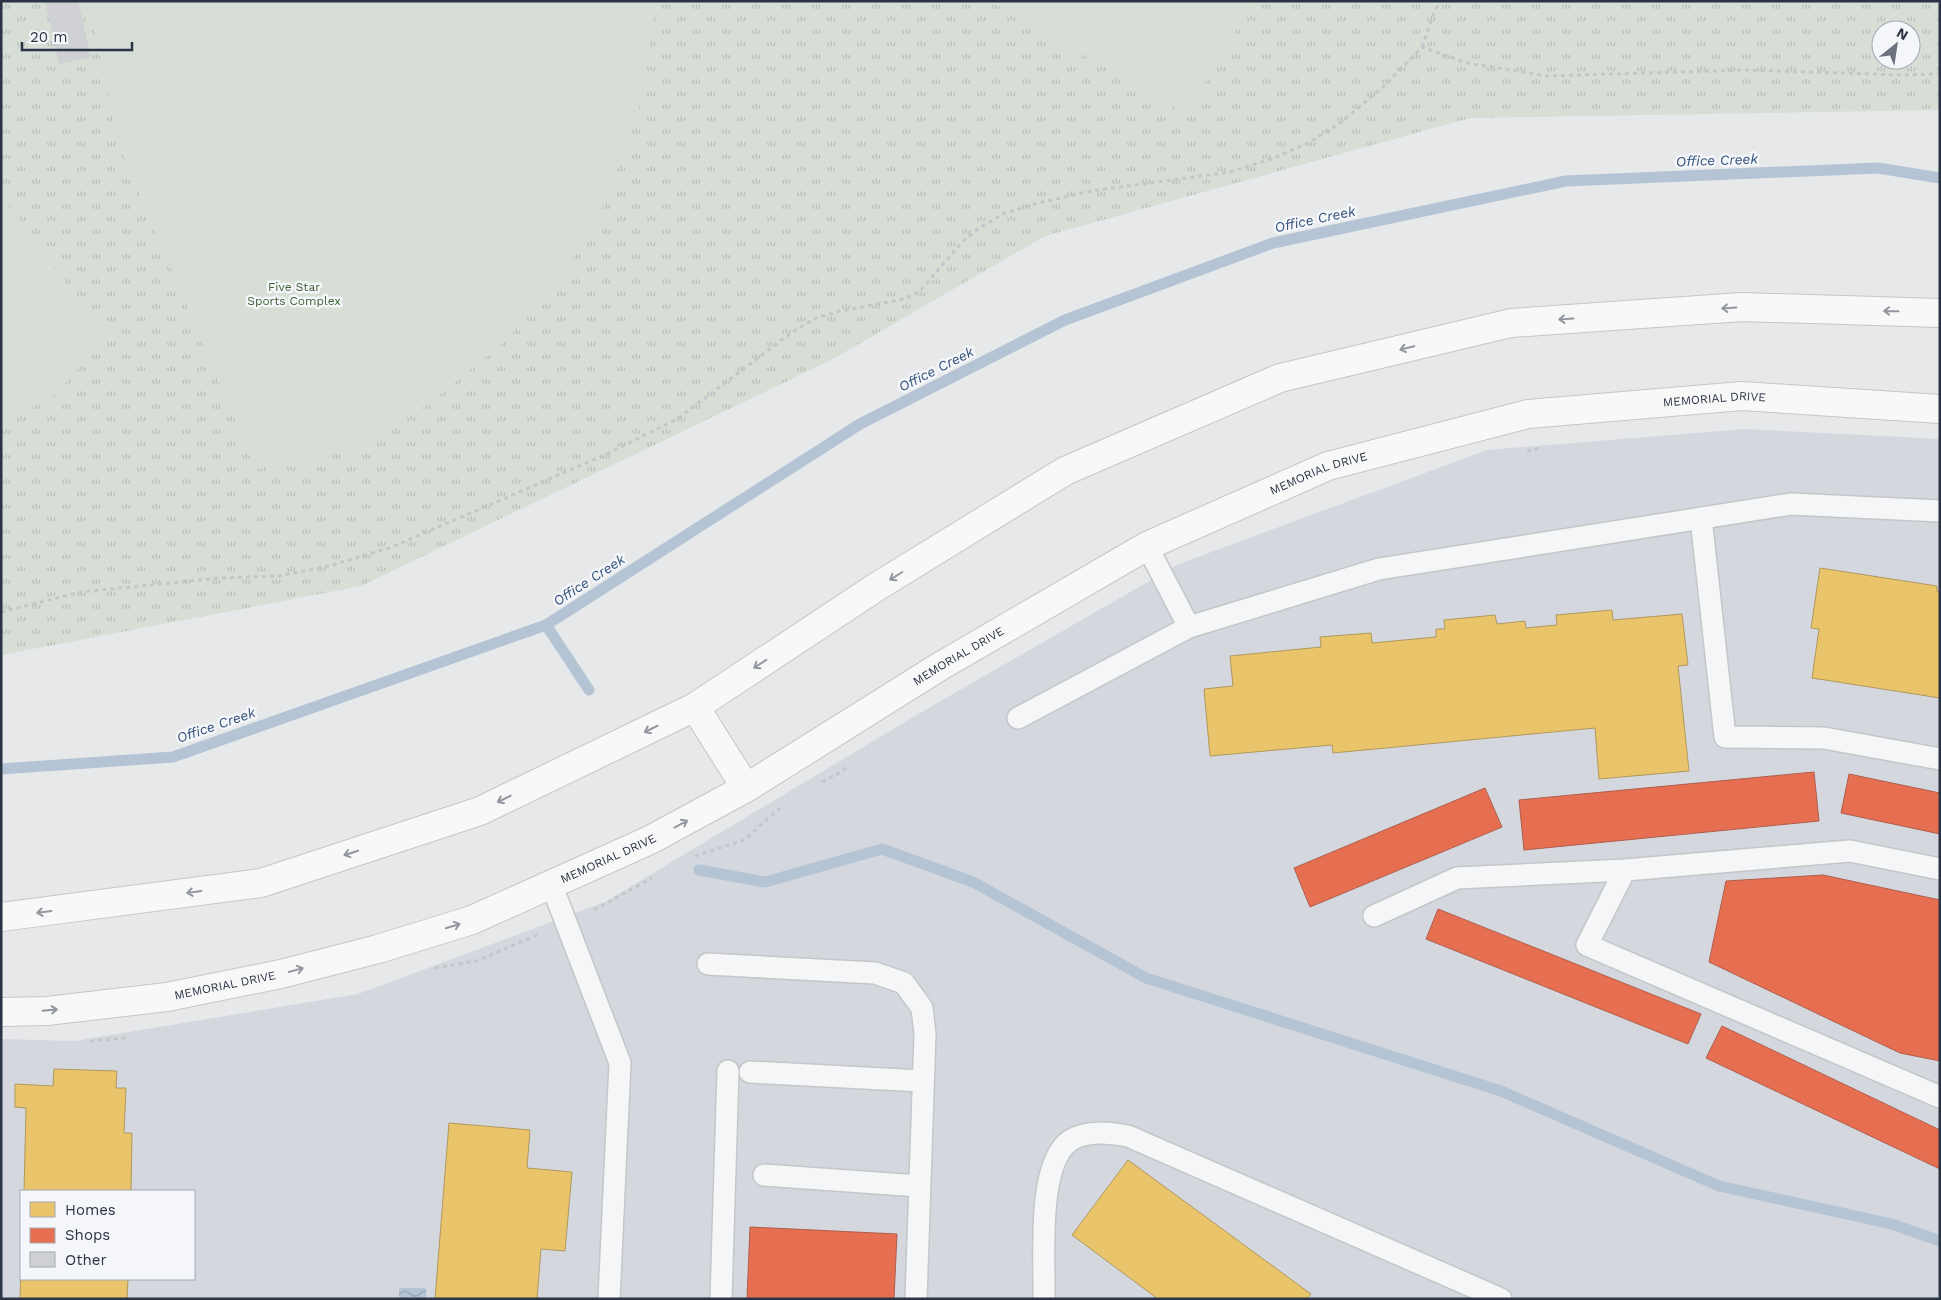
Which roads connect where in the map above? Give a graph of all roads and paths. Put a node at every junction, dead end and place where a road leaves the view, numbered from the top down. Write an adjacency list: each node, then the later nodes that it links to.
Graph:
1 (1440, 1): 2 (path)
2 (1422, 47): 3 (path); 11 (path)
3 (1940, 74)
4 (1940, 312): 13 (street, one-way to 13)
5 (1940, 409): 10 (street, MEMORIAL DRIVE)
6 (1542, 448): 7 (path)
7 (1523, 451)
8 (1940, 511): 9 (lane)
9 (1701, 518): 12 (lane); 16 (lane)
10 (1147, 546): 12 (lane); 18 (street, MEMORIAL DRIVE)
11 (1, 612)
12 (1190, 627): 14 (lane)
13 (694, 708): 18 (street); 26 (street, one-way to 26)
14 (1018, 718)
15 (852, 759): 17 (path)
16 (1940, 759)
17 (817, 784)
18 (746, 788): 24 (street, MEMORIAL DRIVE, one-way to 18)
19 (785, 803): 20 (path)
20 (692, 856)
21 (1940, 869): 22 (lane)
22 (1625, 870): 25 (lane); 36 (lane)
23 (658, 874): 27 (path)
24 (552, 886): 27 (lane); 30 (street, MEMORIAL DRIVE, one-way to 24)
25 (1374, 916)
26 (1, 917)
27 (566, 923): 29 (path); 39 (lane)
28 (708, 964): 35 (lane)
29 (430, 969)
30 (1, 1012)
31 (132, 1037): 32 (path)
32 (84, 1041)
33 (728, 1071): 40 (lane)
34 (750, 1072): 35 (lane)
35 (922, 1081): 38 (lane)
36 (1940, 1098)
37 (764, 1175): 38 (lane)
38 (919, 1186): 41 (lane)
39 (609, 1299)
40 (721, 1299)
41 (916, 1299)
42 (1044, 1299): 43 (lane)
43 (1501, 1299)

